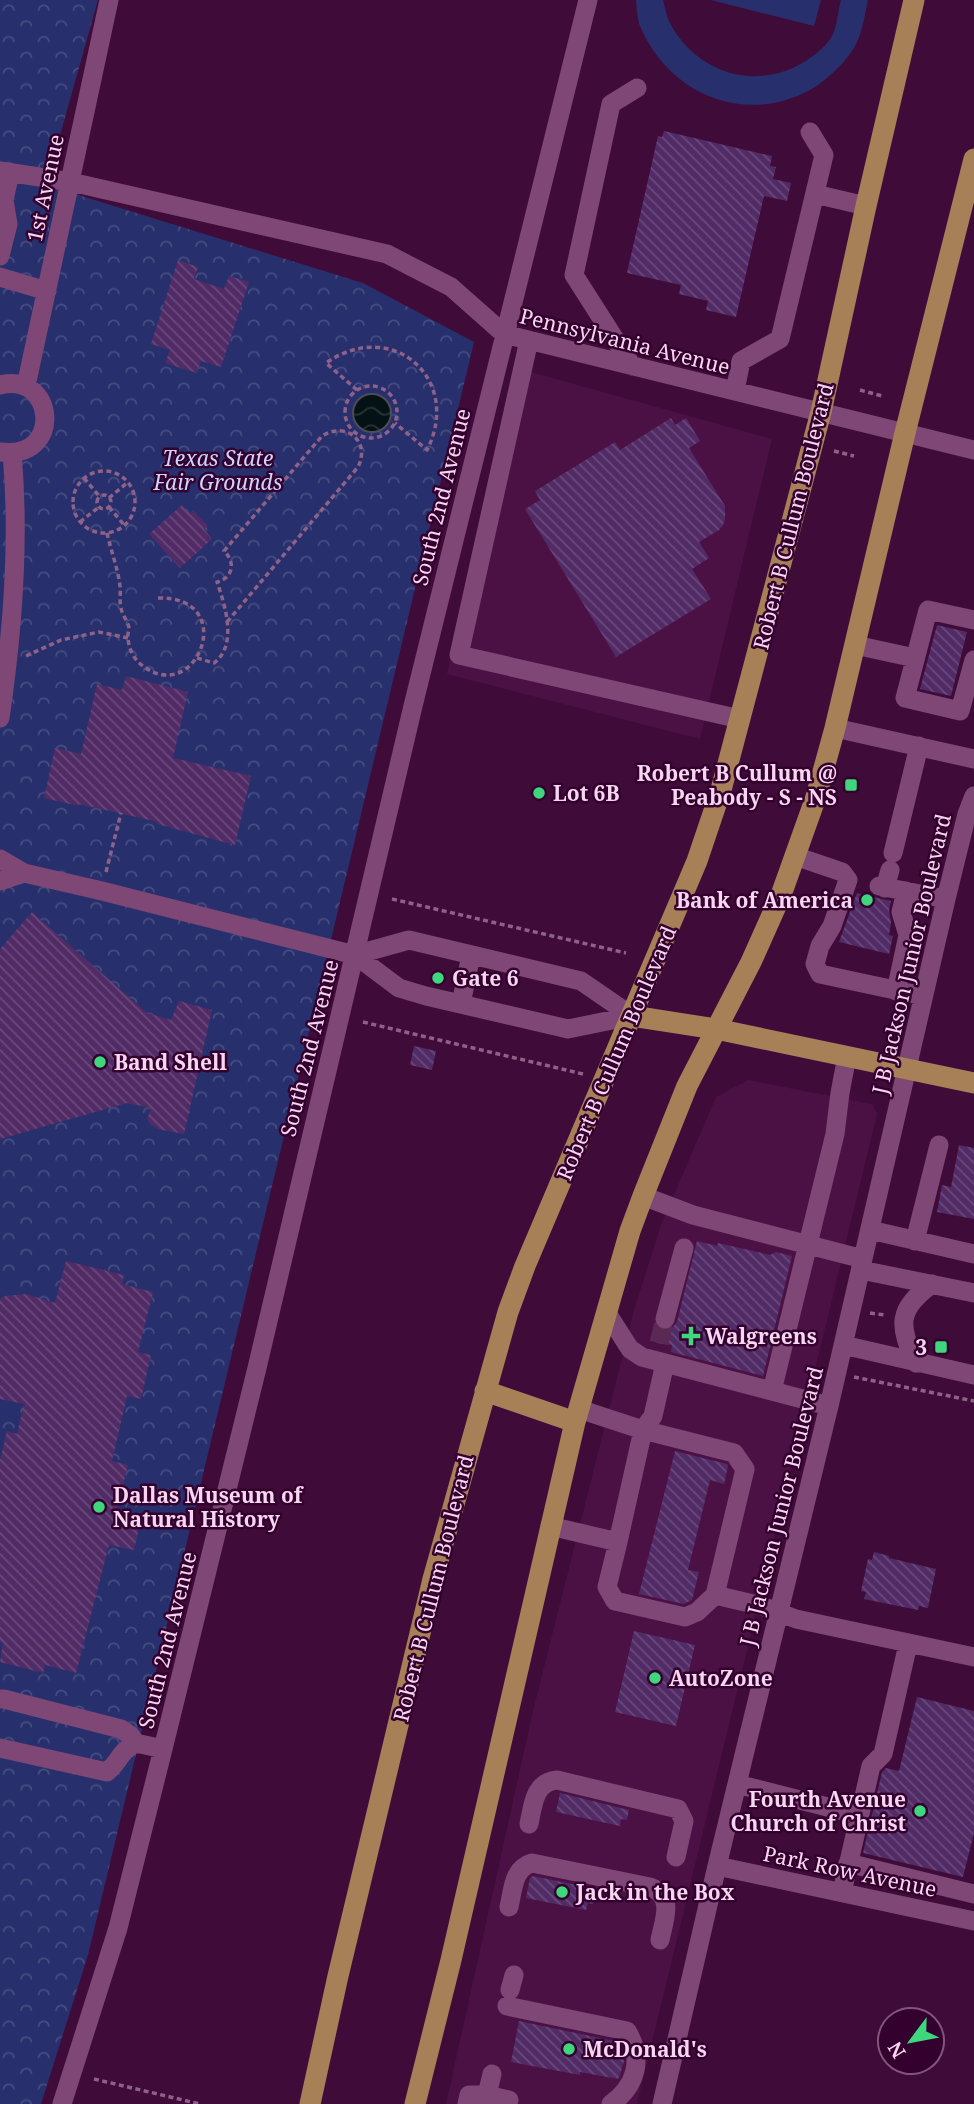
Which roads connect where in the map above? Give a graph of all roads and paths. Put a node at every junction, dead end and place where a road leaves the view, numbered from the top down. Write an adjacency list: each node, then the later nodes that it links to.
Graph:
1 (109, 0): 8 (street, 1st Avenue)
2 (588, 0): 15 (street, South 2nd Avenue)
3 (914, 0): 10 (main road, Robert B Cullum Boulevard)
4 (637, 88): 17 (street)
5 (810, 132): 9 (street)
6 (974, 159): 26 (main road)
7 (5, 172): 8 (street, Pennsylvania Avenue); 11 (street)
8 (71, 182): 14 (street, 1st Avenue); 15 (street, Pennsylvania Avenue)
9 (815, 194): 10 (street); 22 (street)
10 (866, 206): 24 (main road, Robert B Cullum Boulevard)
11 (3, 210): 12 (street)
12 (0, 256)
13 (0, 277): 14 (street)
14 (47, 291): 19 (street, 1st Avenue)
15 (504, 334): 16 (street, Pennsylvania Avenue); 68 (street, South 2nd Avenue)
16 (529, 340): 17 (street, Pennsylvania Avenue); 51 (street)
17 (632, 366): 22 (street, Pennsylvania Avenue)
18 (1, 383): 19 (street)
19 (26, 386): 30 (street)
20 (357, 390): 25 (path); 25 (path); 27 (path)
21 (860, 390): 23 (path)
22 (735, 391): 24 (street, Pennsylvania Avenue)
23 (882, 396)
24 (821, 412): 26 (street, Pennsylvania Avenue); 51 (main road, Robert B Cullum Boulevard)
25 (395, 423): 27 (path)
26 (905, 433): 28 (street, Pennsylvania Avenue); 45 (main road)
27 (355, 435): 43 (path); 43 (path)
28 (974, 450)
29 (834, 451): 31 (path)
30 (6, 452): 48 (street)
31 (854, 456)
32 (84, 478): 33 (path); 34 (path); 38 (path)
33 (128, 482): 35 (path); 39 (path)
34 (100, 497): 35 (path); 36 (path)
35 (109, 498): 37 (path)
36 (99, 507): 37 (path); 38 (path)
37 (109, 508): 39 (path)
38 (80, 522): 40 (path)
39 (125, 526): 40 (path)
40 (107, 533): 44 (path)
41 (158, 598): 46 (path)
42 (974, 620): 47 (street)
43 (227, 622): 46 (path)
44 (128, 638): 46 (path); 48 (path)
45 (855, 645): 47 (street); 52 (main road)
46 (197, 658)
47 (915, 658): 49 (street)
48 (8, 664): 50 (street)
49 (973, 665)
50 (0, 718)
51 (740, 719): 73 (main road, Robert B Cullum Boulevard)
52 (835, 727): 53 (street); 58 (main road)
53 (919, 746): 54 (street); 61 (street)
54 (974, 759)
55 (974, 796): 57 (street, J B Jackson Junior Boulevard)
56 (121, 813): 63 (path)
57 (966, 850): 66 (street, J B Jackson Junior Boulevard)
58 (795, 856): 61 (street); 75 (main road)
59 (0, 859): 60 (street)
60 (24, 873): 62 (street); 63 (street)
61 (877, 877): 64 (street); 70 (street)
62 (0, 881)
63 (102, 891): 68 (street)
64 (906, 891): 66 (street); 70 (street)
65 (392, 899): 67 (path)
66 (946, 899): 71 (street, J B Jackson Junior Boulevard)
67 (626, 953)
68 (355, 955): 69 (street); 72 (street); 112 (street, South 2nd Avenue)
69 (471, 955): 72 (street); 73 (street)
70 (896, 991): 71 (street)
71 (923, 996): 77 (street, J B Jackson Junior Boulevard)
72 (461, 1004): 73 (street)
73 (632, 1016): 75 (main road); 97 (main road, Robert B Cullum Boulevard)
74 (363, 1022): 78 (path)
75 (716, 1029): 76 (main road); 81 (main road)
76 (847, 1056): 77 (main road); 84 (street)
77 (908, 1069): 79 (main road); 82 (street, J B Jackson Junior Boulevard)
78 (583, 1074)
79 (974, 1083)
80 (939, 1145): 83 (street)
81 (643, 1196): 84 (street); 90 (main road)
82 (870, 1230): 83 (street); 87 (street, J B Jackson Junior Boulevard)
83 (915, 1241): 86 (street)
84 (808, 1245): 87 (street); 98 (street)
85 (684, 1248): 91 (street)
86 (974, 1254)
87 (862, 1264): 88 (street); 92 (street, J B Jackson Junior Boulevard)
88 (932, 1284): 89 (street); 94 (street)
89 (974, 1293)
90 (607, 1313): 93 (street); 101 (main road)
91 (665, 1319)
92 (843, 1345): 94 (street); 100 (street, J B Jackson Junior Boulevard)
93 (655, 1356): 98 (street); 102 (street)
94 (916, 1363): 95 (street)
95 (974, 1376)
96 (854, 1377): 99 (path)
97 (485, 1391): 101 (main road); 131 (main road, Robert B Cullum Boulevard)
98 (772, 1391): 100 (street)
99 (974, 1401)
100 (829, 1406): 106 (street, J B Jackson Junior Boulevard)
101 (577, 1416): 102 (street); 103 (main road)
102 (643, 1430): 104 (street); 105 (street)
103 (550, 1526): 104 (street); 132 (main road)
104 (618, 1542): 105 (street)
105 (715, 1595): 106 (street)
106 (779, 1614): 107 (street); 113 (street, J B Jackson Junior Boulevard)
107 (908, 1644): 108 (street); 114 (street)
108 (974, 1657)
109 (0, 1699): 110 (street)
110 (136, 1742): 111 (street); 112 (street)
111 (0, 1748)
112 (163, 1749): 129 (street, South 2nd Avenue)
113 (737, 1784): 114 (street); 118 (street, J B Jackson Junior Boulevard)
114 (859, 1815): 117 (street)
115 (529, 1824): 116 (street)
116 (677, 1857)
117 (848, 1864): 119 (street); 120 (street)
118 (717, 1866): 119 (street, Park Row Avenue); 135 (street, J B Jackson Junior Boulevard)
119 (842, 1892): 122 (street, Park Row Avenue)
120 (974, 1894)
121 (509, 1907): 123 (street)
122 (974, 1921)
123 (660, 1940)
124 (510, 1991): 134 (street)
125 (492, 2074): 127 (street)
126 (94, 2079): 130 (path)
127 (487, 2095): 128 (street); 133 (street)
128 (509, 2100)
129 (62, 2104)
130 (200, 2104)
131 (310, 2104)
132 (415, 2104)
133 (467, 2104)
134 (611, 2104)
135 (662, 2104)

